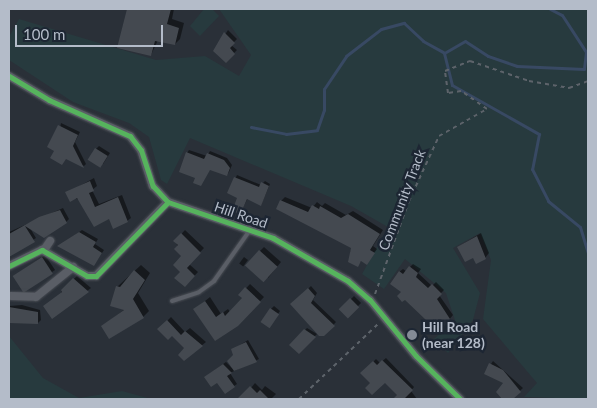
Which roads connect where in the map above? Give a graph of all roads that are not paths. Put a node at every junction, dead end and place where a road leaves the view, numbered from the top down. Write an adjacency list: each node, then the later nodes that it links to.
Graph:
1 (9, 76): 2 (street)
2 (168, 202): 3 (street, Hill Road); 7 (street)
3 (250, 230): 9 (lane); 10 (street, Hill Road)
4 (50, 241): 5 (street)
5 (44, 250): 6 (street); 7 (street)
6 (9, 266)
7 (73, 268): 8 (street)
8 (12, 296)
9 (172, 302)
10 (460, 399)

